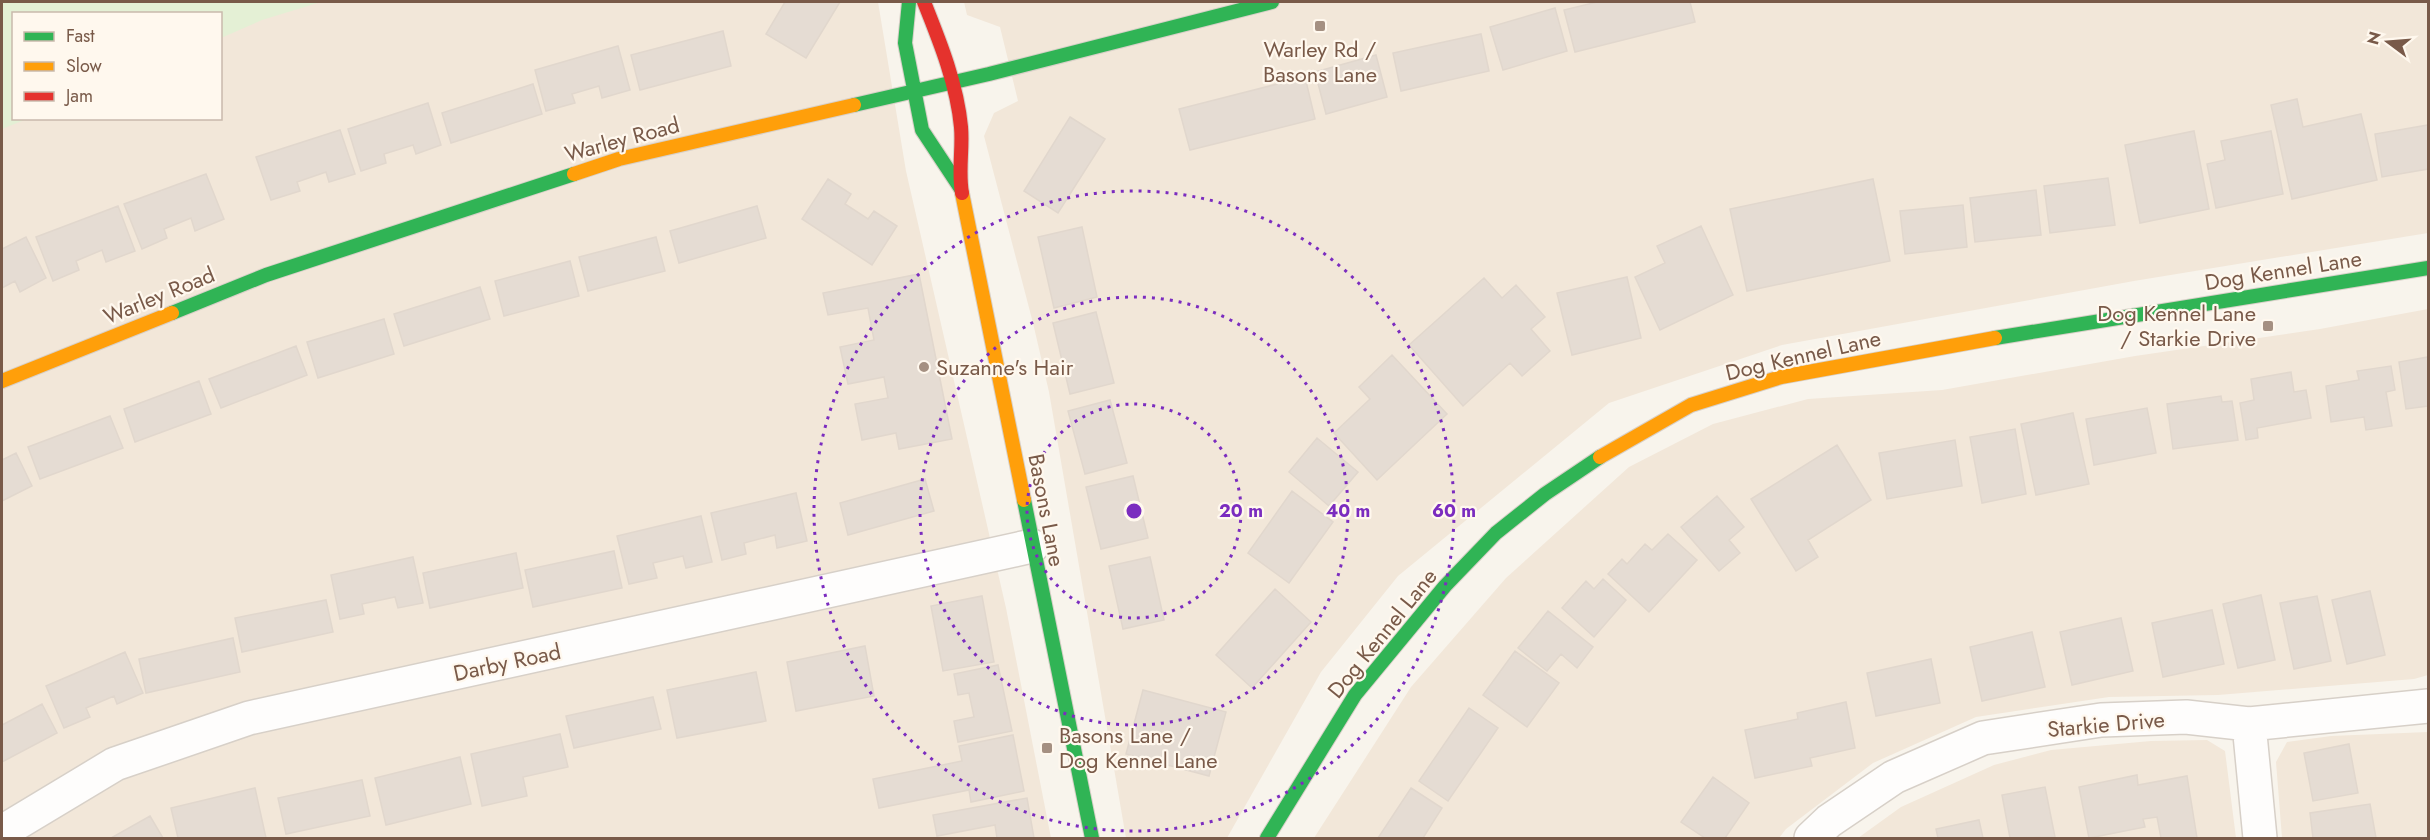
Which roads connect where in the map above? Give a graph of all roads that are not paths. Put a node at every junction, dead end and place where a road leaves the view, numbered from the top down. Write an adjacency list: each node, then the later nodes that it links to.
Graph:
1 (909, 2): 5 (street, Basons Lane)
2 (924, 2): 4 (street, Basons Lane)
3 (1272, 2): 4 (street, Warley Road)
4 (952, 82): 5 (street, Warley Road); 6 (street, Basons Lane)
5 (914, 91): 6 (street, Basons Lane); 8 (street, Warley Road)
6 (961, 189): 9 (street, Basons Lane)
7 (2428, 268): 14 (street, Dog Kennel Lane)
8 (2, 381)
9 (1032, 546): 12 (street, Darby Road); 13 (street, Basons Lane)
10 (2428, 706): 11 (street, Starkie Drive)
11 (2250, 724): 15 (street, Starkie Drive); 16 (street)
12 (2, 832)
13 (1092, 838)
14 (1267, 838)
15 (1811, 838)
16 (2260, 838)

